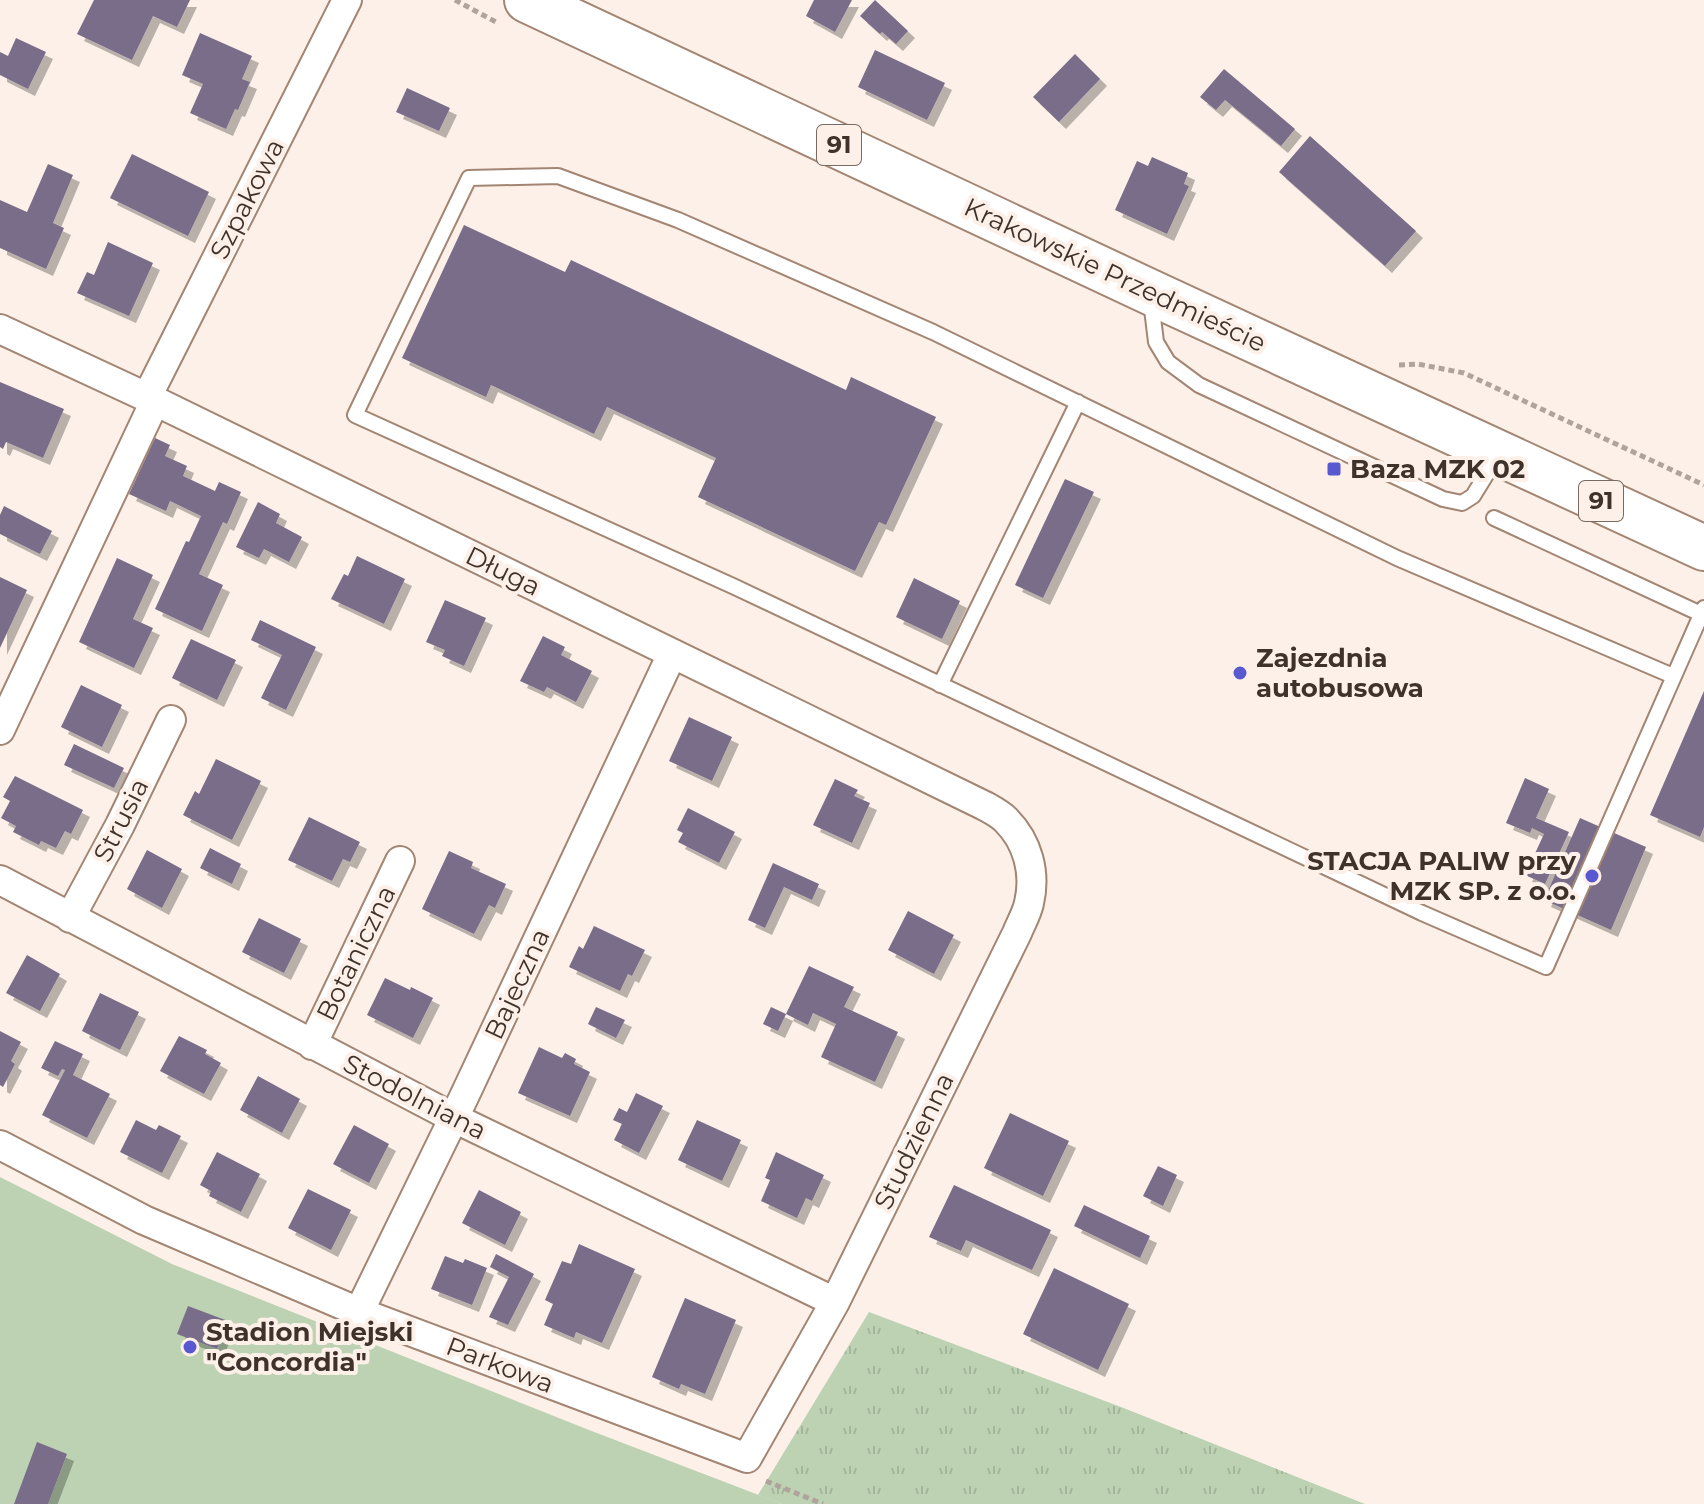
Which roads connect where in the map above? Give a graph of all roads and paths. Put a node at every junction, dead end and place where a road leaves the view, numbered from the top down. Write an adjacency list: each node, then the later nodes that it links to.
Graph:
1 (347, 0): 5 (street, Szpakowa)
2 (527, 0): 3 (main road, Krakowskie Przedmieście / 91)
3 (1150, 292): 7 (main road, Krakowskie Przedmieście / 91); 7 (lane)
4 (0, 329): 5 (street, Długa)
5 (151, 399): 11 (street, Długa); 15 (street, Szpakowa)
6 (1078, 402): 12 (lane); 13 (lane); 13 (lane)
7 (1499, 453): 9 (main road, Krakowskie Przedmieście / 91)
8 (1494, 518): 10 (lane)
9 (1704, 548)
10 (1703, 611): 12 (lane)
11 (672, 654): 16 (street, Długa); 21 (street, Bajeczna)
12 (1673, 676): 13 (lane)
13 (940, 685)
14 (171, 720): 19 (street, Strusia)
15 (0, 730)
16 (1004, 817): 23 (street, Studzienna)
17 (400, 861): 20 (street, Botaniczna)
18 (0, 880): 19 (street, Stodolniana)
19 (70, 918): 20 (street, Stodolniana)
20 (312, 1045): 21 (street, Stodolniana)
21 (454, 1118): 23 (street, Stodolniana); 24 (street, Bajeczna)
22 (0, 1145): 24 (street, Parkowa)
23 (835, 1302): 25 (street, Studzienna)
24 (359, 1312): 25 (street, Parkowa)
25 (747, 1458): 26 (path)
26 (823, 1504)

